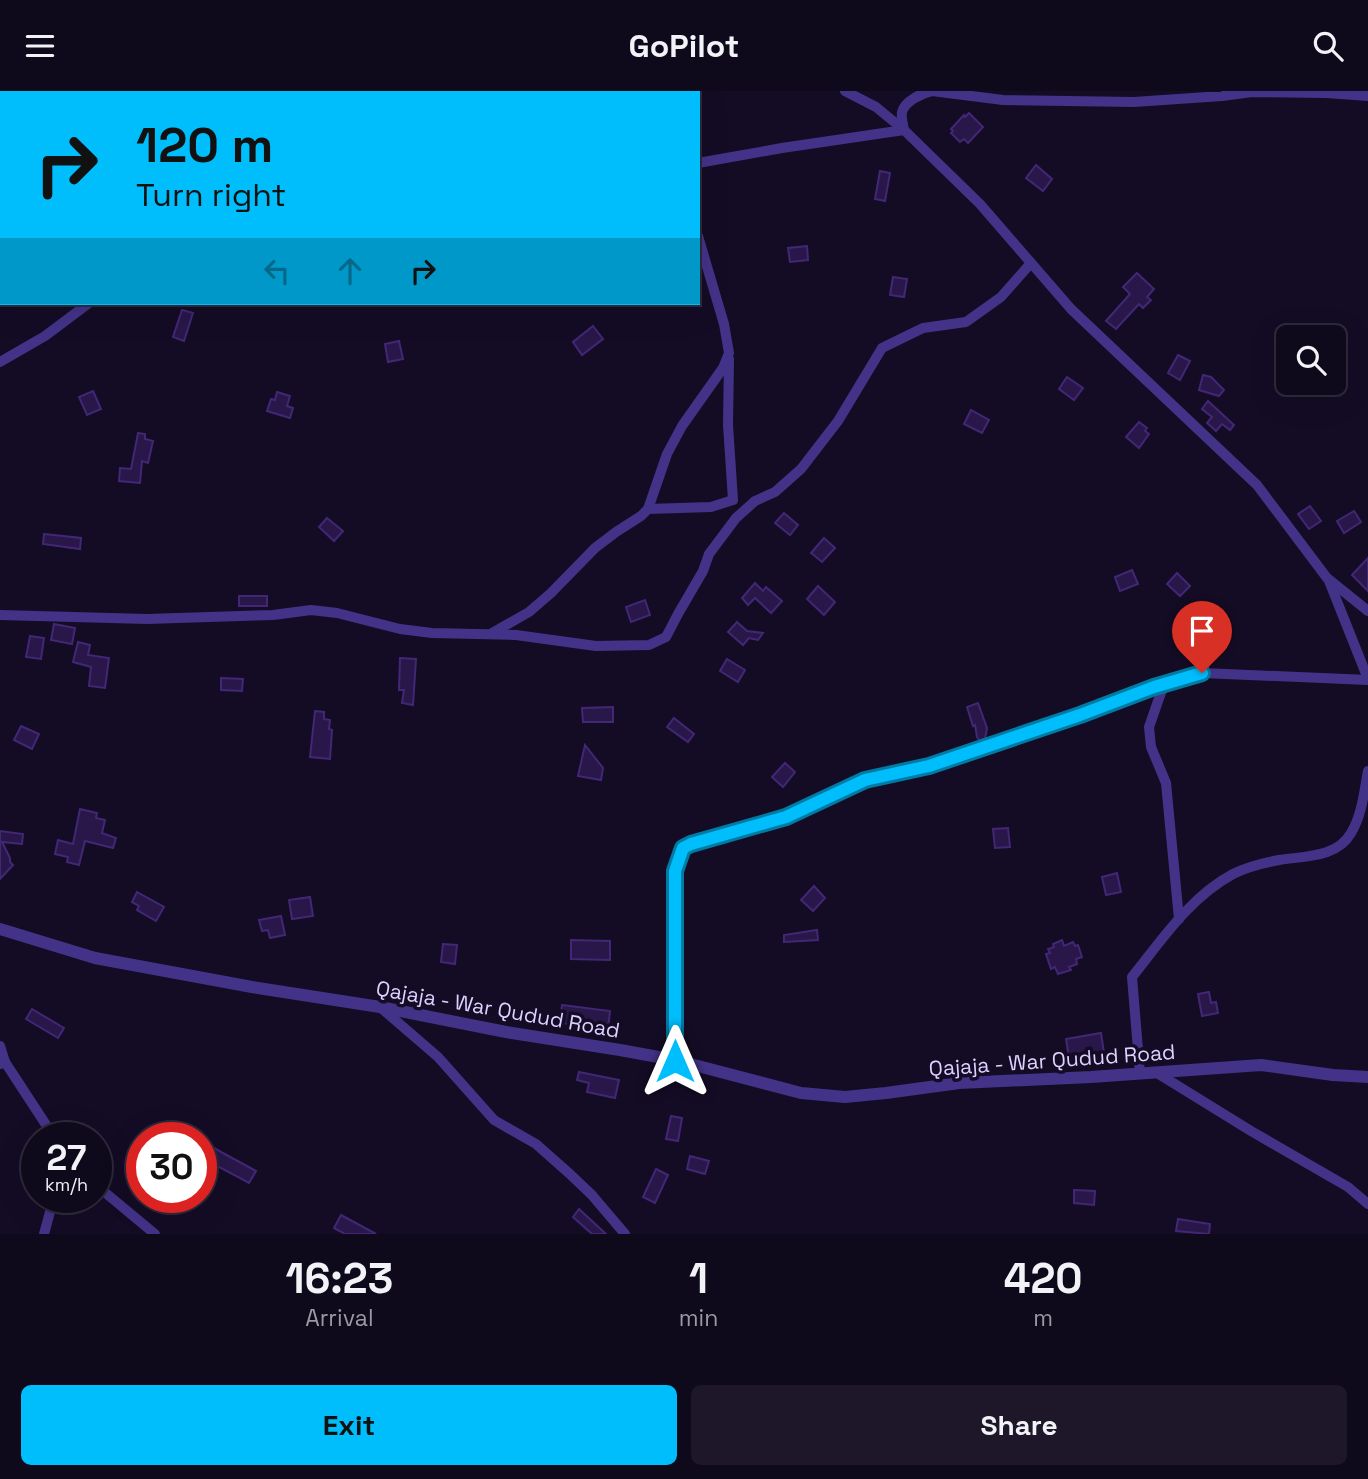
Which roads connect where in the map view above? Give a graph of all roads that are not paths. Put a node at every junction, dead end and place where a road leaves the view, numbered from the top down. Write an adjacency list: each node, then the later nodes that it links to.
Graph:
1 (845, 91): 4 (street)
2 (1006, 96): 3 (street); 4 (street)
3 (1368, 96)
4 (904, 130): 5 (street); 7 (street)
5 (700, 163)
6 (700, 243): 9 (street)
7 (1031, 263): 12 (street); 14 (street)
8 (86, 305): 10 (street)
9 (729, 353): 11 (street); 13 (street)
10 (0, 362)
11 (733, 500): 12 (street); 13 (street)
12 (755, 501): 17 (street)
13 (648, 509): 17 (street)
14 (1328, 578): 15 (street); 18 (street)
15 (1368, 611)
16 (0, 615): 17 (street)
17 (490, 634)
18 (1368, 679): 19 (street)
19 (1164, 684): 21 (street); 25 (street)
20 (1368, 771): 21 (street)
21 (1179, 919): 28 (street)
22 (0, 929): 23 (street, Qajaja - War Qudud Road)
23 (380, 1007): 25 (street, Qajaja - War Qudud Road); 36 (street)
24 (0, 1046): 26 (street)
25 (675, 1061): 28 (street, Qajaja - War Qudud Road)
26 (3, 1063): 30 (street)
27 (1157, 1073): 28 (street, Qajaja - War Qudud Road); 29 (street, Qajaja - War Qudud Road); 32 (street)
28 (1140, 1074)
29 (1368, 1077)
30 (44, 1122)
31 (112, 1198): 35 (street)
32 (1368, 1204)
33 (50, 1213): 34 (street)
34 (44, 1234)
35 (155, 1234)
36 (625, 1234)

